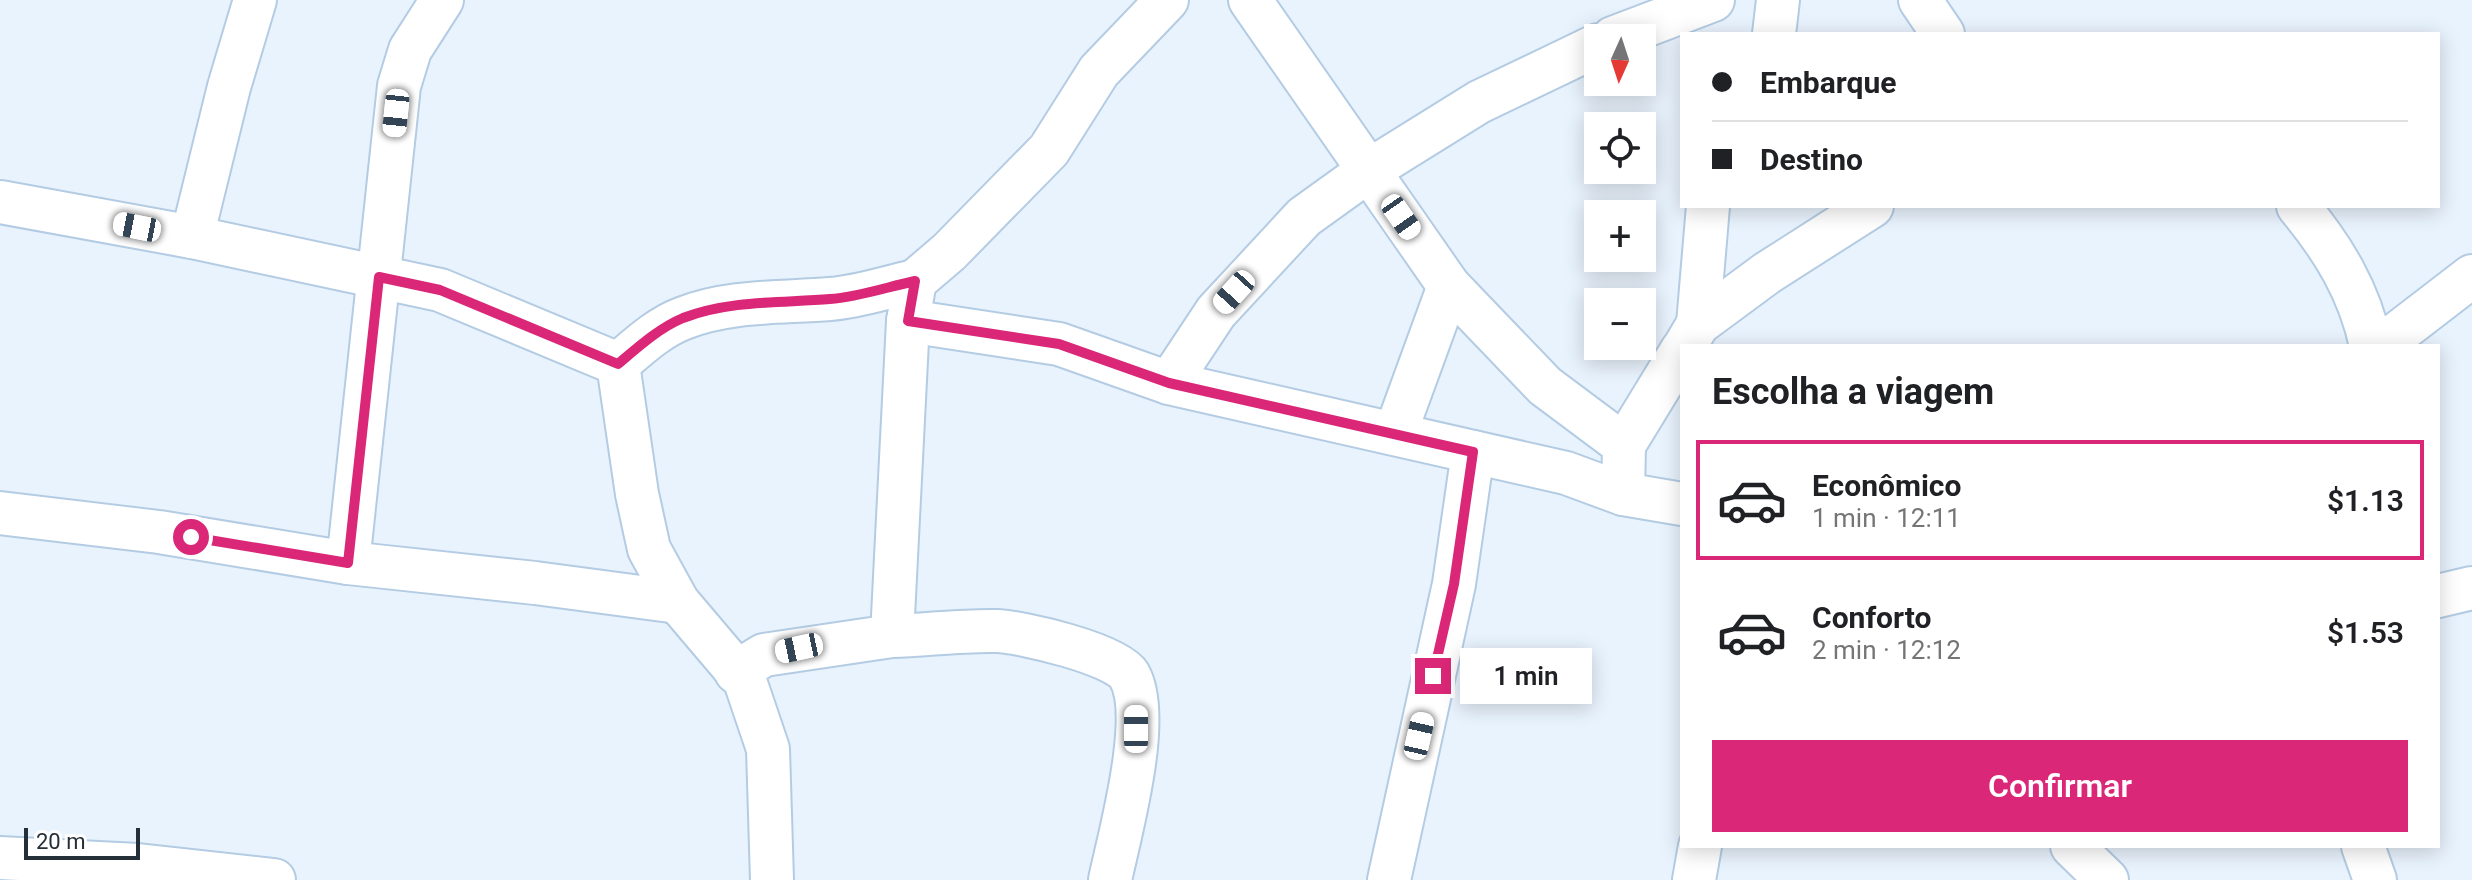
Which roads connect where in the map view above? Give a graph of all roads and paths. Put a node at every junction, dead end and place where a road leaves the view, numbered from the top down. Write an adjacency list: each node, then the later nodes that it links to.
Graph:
1 (255, 0): 17 (street)
2 (442, 0): 19 (street)
3 (1167, 0): 21 (street)
4 (1250, 0): 12 (street)
5 (1713, 0): 8 (street)
6 (1778, 0): 9 (street)
7 (1920, 0): 10 (street)
8 (1650, 24)
9 (1774, 32)
10 (1942, 32)
11 (1584, 52): 12 (street)
12 (1368, 171): 20 (street); 27 (street)
13 (0, 202): 17 (street)
14 (1708, 208): 22 (street)
15 (1869, 208): 22 (street)
16 (2300, 208): 23 (street)
17 (192, 237): 19 (street)
18 (2472, 276): 24 (street)
19 (379, 277): 26 (street); 34 (street)
20 (1449, 286): 28 (street); 29 (street)
21 (911, 301): 26 (street); 27 (street); 38 (street)
22 (1688, 340)
23 (2371, 344)
24 (2384, 344)
25 (1680, 353): 29 (street)
26 (618, 364): 37 (street)
27 (1169, 383): 28 (street)
28 (1395, 434): 30 (street)
29 (1624, 445): 31 (street)
30 (1473, 452): 31 (street); 48 (street)
31 (1623, 494): 32 (street)
32 (1680, 504)
33 (0, 513): 34 (street)
34 (348, 563): 37 (street)
35 (2472, 588): 36 (street)
36 (2440, 596)
37 (678, 602): 39 (street)
38 (892, 636): 39 (street); 47 (street)
39 (736, 672): 46 (street)
40 (1700, 848): 49 (street)
41 (2074, 848): 50 (street)
42 (2364, 848): 51 (street)
43 (0, 858): 44 (street)
44 (138, 872): 45 (street)
45 (274, 880)
46 (772, 880)
47 (1110, 880)
48 (1389, 880)
49 (1694, 880)
50 (2107, 880)
51 (2375, 880)

